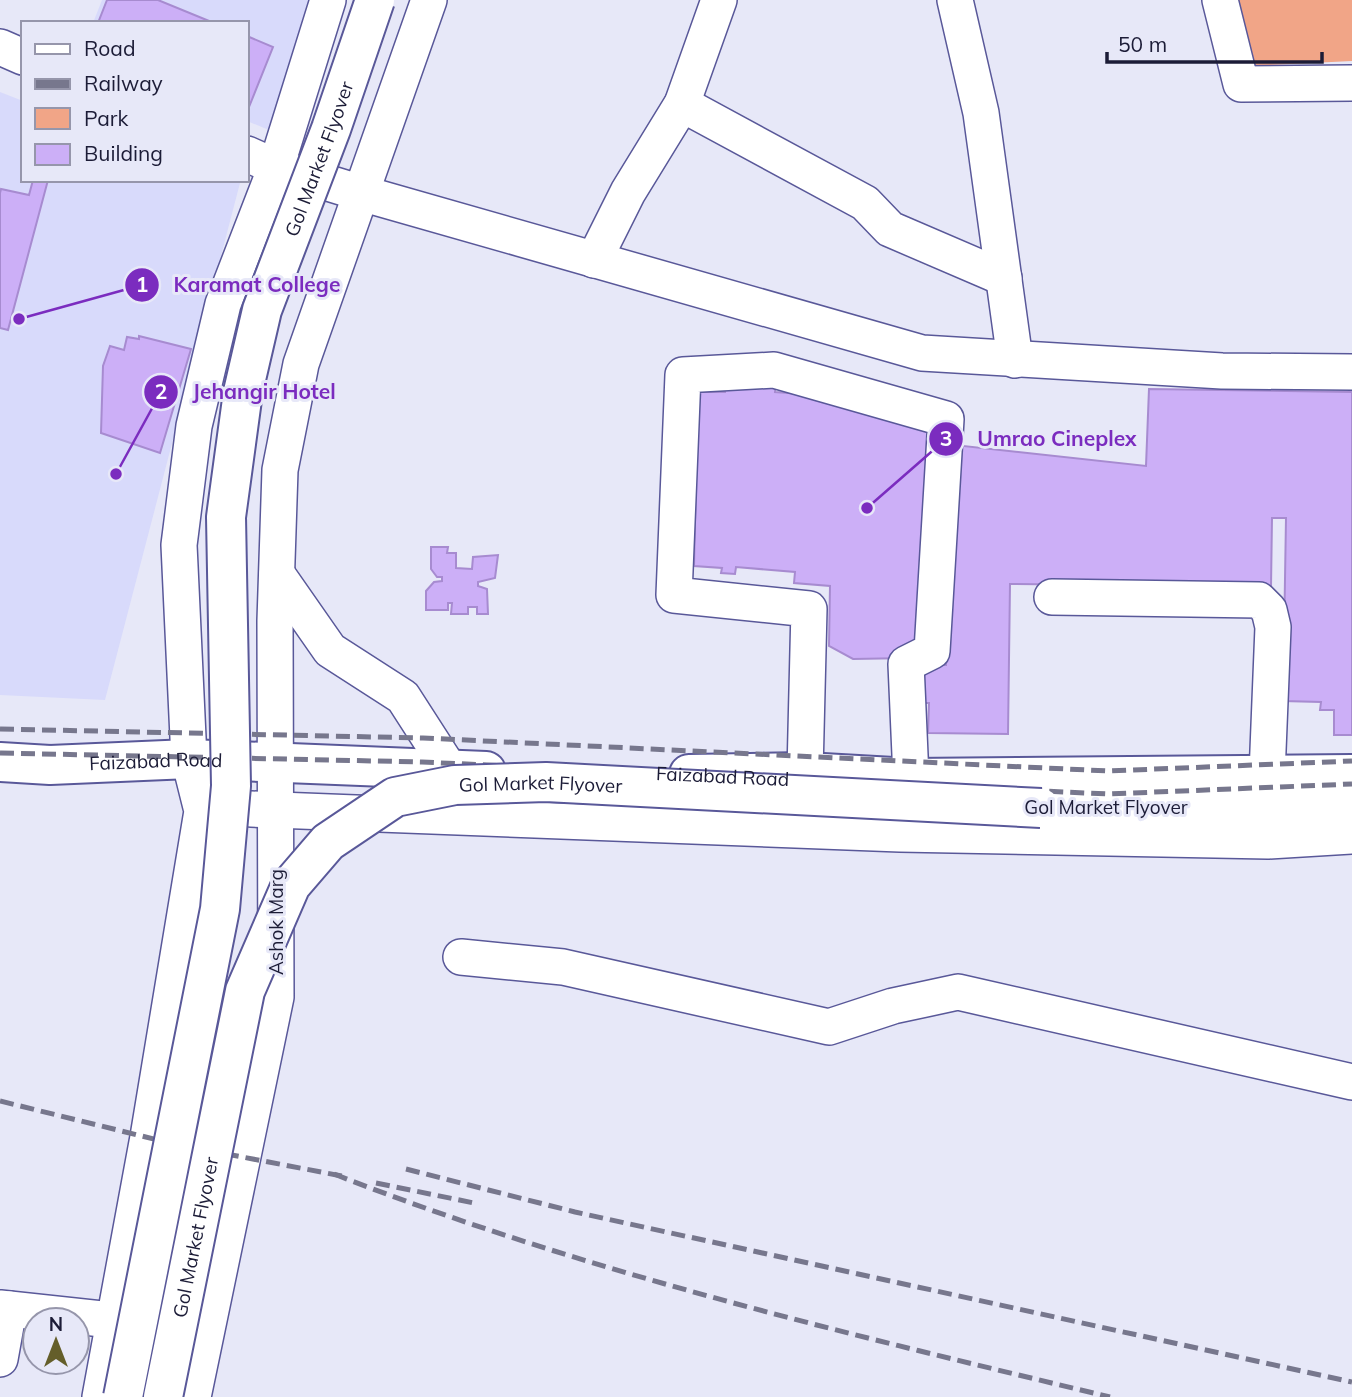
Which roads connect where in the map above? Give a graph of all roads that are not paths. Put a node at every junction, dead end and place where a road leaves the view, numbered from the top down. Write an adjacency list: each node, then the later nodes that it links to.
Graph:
1 (328, 0): 11 (street)
2 (375, 0): 47 (main road, Gol Market Flyover, bridge)
3 (429, 0): 12 (street, Ashok Marg)
4 (719, 0): 10 (street)
5 (955, 0): 14 (street)
6 (1220, 0): 9 (street)
7 (0, 47): 8 (street)
8 (21, 56)
9 (1352, 83)
10 (682, 104): 13 (street); 14 (street)
11 (261, 161): 12 (street); 22 (street)
12 (360, 193): 13 (street); 19 (street, Ashok Marg)
13 (594, 260): 15 (street)
14 (1004, 278): 16 (street)
15 (922, 353): 16 (street); 18 (street)
16 (1015, 360): 17 (street)
17 (1352, 372)
18 (911, 409): 27 (street); 30 (street)
19 (277, 574): 24 (street, Ashok Marg); 26 (street)
20 (1052, 597): 29 (street)
21 (0, 744): 25 (street)
22 (189, 759): 24 (main road, Faizabad Road); 25 (main road, Faizabad Road); 34 (street)
23 (0, 762): 25 (main road, Faizabad Road)
24 (276, 764): 26 (main road, Faizabad Road); 33 (street, Ashok Marg)
25 (50, 765): 31 (street)
26 (450, 770): 27 (main road, Faizabad Road)
27 (805, 772): 30 (main road, Faizabad Road)
28 (1352, 774): 29 (main road, Faizabad Road)
29 (1267, 775): 30 (main road, Faizabad Road)
30 (911, 778)
31 (0, 780)
32 (1352, 803): 48 (main road, Gol Market Flyover, bridge)
33 (275, 807): 34 (street); 35 (street); 38 (street, Ashok Marg)
34 (202, 811): 37 (street)
35 (1352, 836)
36 (461, 957): 39 (street)
37 (159, 1068): 38 (street); 40 (street)
38 (258, 1079): 41 (street, Ashok Marg)
39 (1352, 1082)
40 (140, 1181): 41 (street); 43 (street)
41 (236, 1201): 44 (street, Ashok Marg)
42 (5, 1308): 43 (street); 45 (street)
43 (115, 1320): 44 (street); 46 (street)
44 (207, 1333): 49 (street, Ashok Marg)
45 (0, 1359)
46 (100, 1397)
47 (123, 1397)
48 (163, 1397)
49 (194, 1397)

